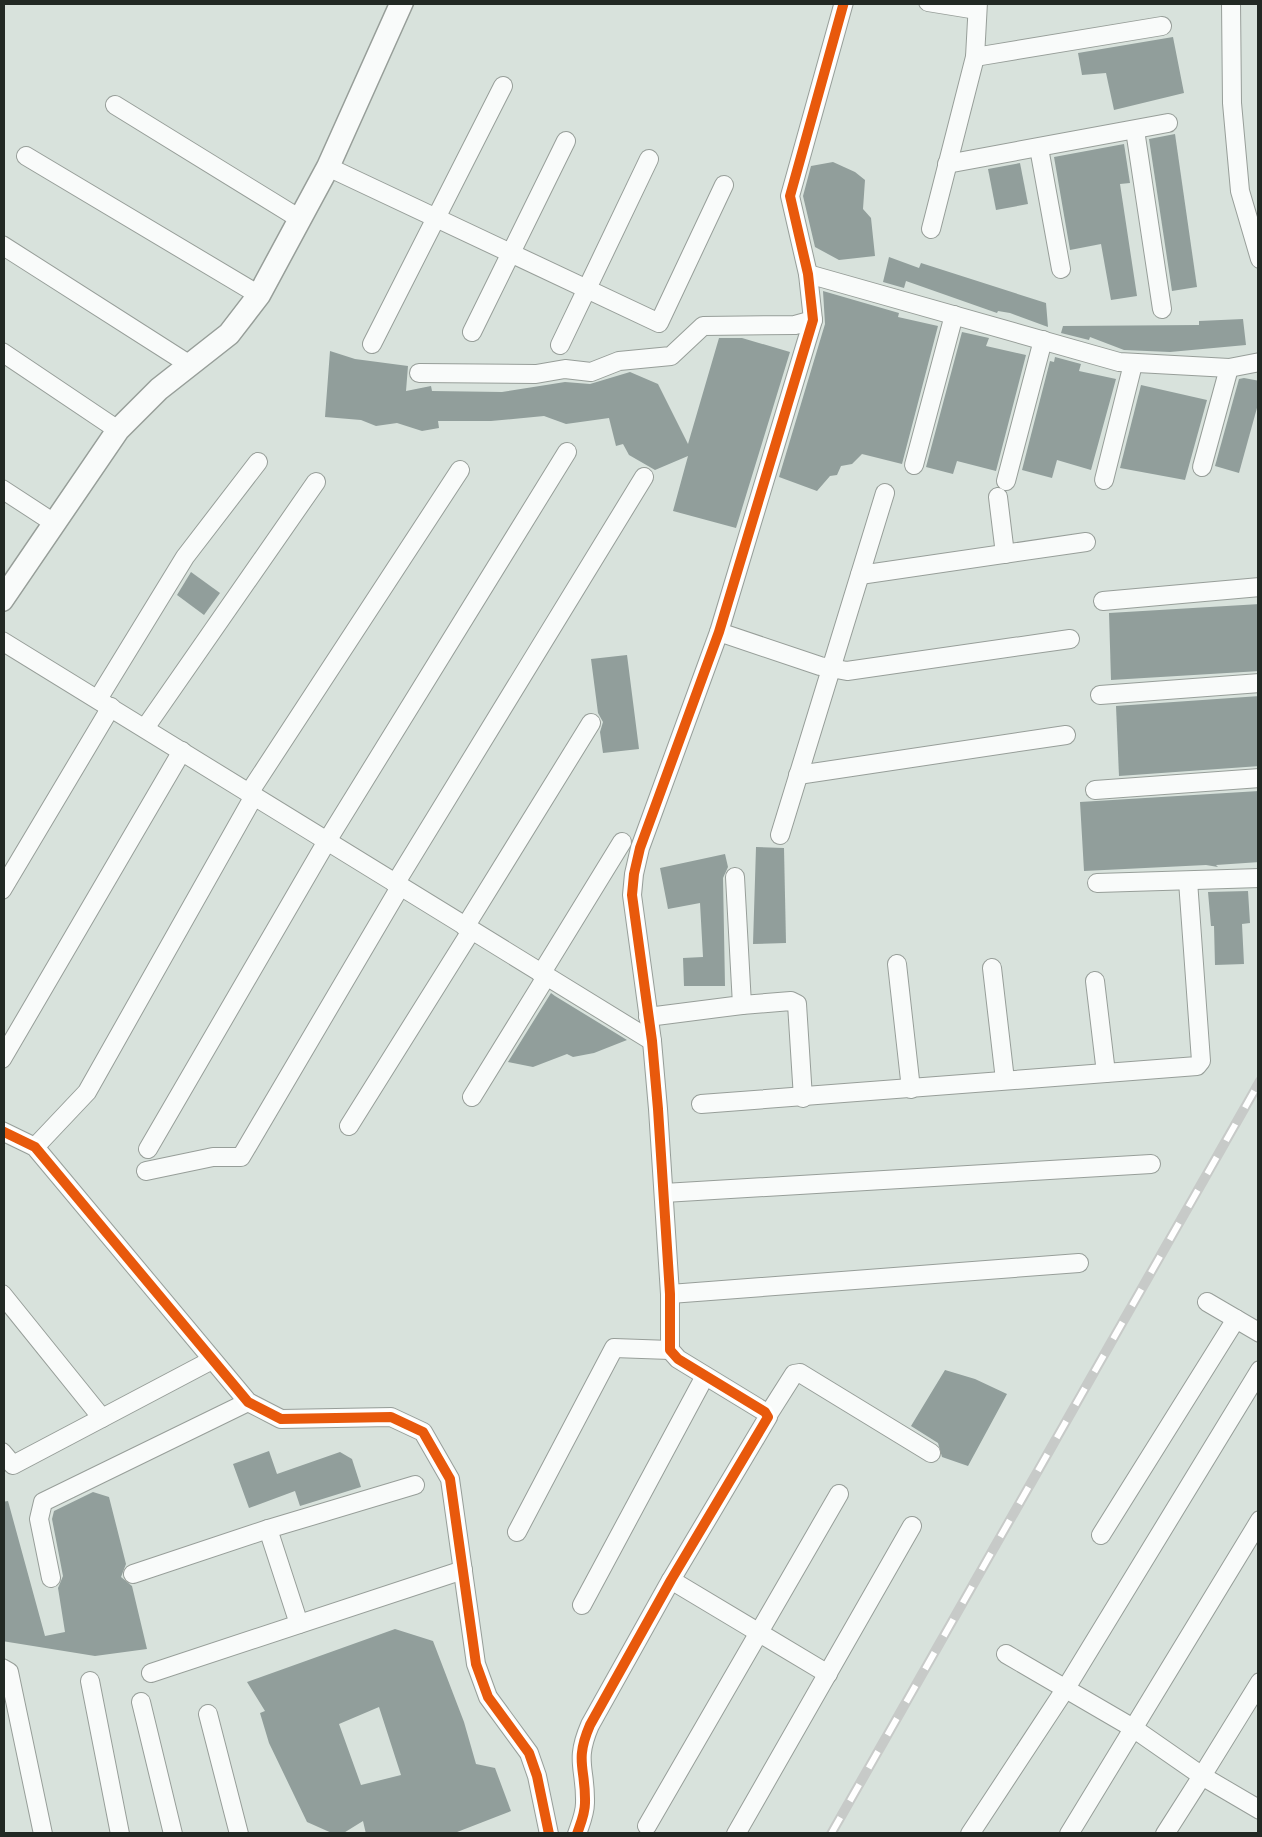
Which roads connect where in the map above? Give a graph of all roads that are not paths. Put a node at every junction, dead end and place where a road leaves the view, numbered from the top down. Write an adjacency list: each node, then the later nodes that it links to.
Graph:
1 (402, 2): 17 (street)
2 (844, 2): 26 (street)
3 (928, 2): 5 (street)
4 (1232, 2): 24 (street)
5 (978, 6): 7 (street)
6 (1162, 26): 7 (street)
7 (974, 57): 16 (street)
8 (503, 86): 19 (street)
9 (115, 105): 20 (street)
10 (1168, 124): 11 (street)
11 (1134, 130): 13 (street); 29 (street)
12 (566, 141): 23 (street)
13 (1039, 148): 16 (street); 25 (street)
14 (26, 156): 28 (street)
15 (648, 158): 27 (street)
16 (948, 164): 21 (street)
17 (328, 168): 19 (street); 20 (street)
18 (724, 185): 27 (street)
19 (434, 217): 23 (street); 34 (street)
20 (300, 219): 28 (street)
21 (931, 229)
22 (2, 245): 39 (street)
23 (510, 252): 27 (street); 32 (street)
24 (1260, 259)
25 (1061, 269)
26 (808, 274): 30 (street); 31 (street)
27 (586, 287): 35 (street)
28 (260, 295): 39 (street)
29 (1162, 308)
30 (954, 315): 33 (street); 45 (street)
31 (813, 320): 41 (street); 60 (street)
32 (472, 332)
33 (1043, 340): 38 (street); 55 (street)
34 (372, 344)
35 (560, 345)
36 (2, 352): 42 (street)
37 (1260, 362): 40 (street)
38 (1133, 364): 40 (street); 49 (street)
39 (190, 365): 42 (street)
40 (1229, 368): 46 (street)
41 (419, 373)
42 (118, 430): 53 (street)
43 (567, 452): 76 (street)
44 (258, 462): 66 (street)
45 (914, 465)
46 (1202, 467)
47 (460, 470): 74 (street)
48 (644, 477): 82 (street)
49 (1104, 480)
50 (316, 482): 68 (street)
51 (2, 488): 53 (street)
52 (885, 493): 56 (street)
53 (54, 523): 58 (street)
54 (1086, 542): 55 (street)
55 (1005, 554): 56 (street)
56 (860, 575): 63 (street)
57 (1260, 587): 59 (street)
58 (2, 600)
59 (1103, 600)
60 (719, 632): 63 (street); 90 (street)
61 (1070, 639): 63 (street)
62 (2, 640): 66 (street)
63 (831, 668): 71 (street)
64 (1260, 683): 65 (street)
65 (1100, 696)
66 (105, 703): 68 (street); 83 (street)
67 (591, 722): 84 (street)
68 (145, 728): 70 (street)
69 (1066, 735): 71 (street)
70 (182, 752): 74 (street); 92 (street)
71 (798, 775): 75 (street)
72 (1260, 778): 73 (street)
73 (1095, 790)
74 (252, 794): 76 (street); 101 (street)
75 (780, 835)
76 (327, 842): 82 (street); 102 (street)
77 (622, 842): 87 (street)
78 (736, 876): 89 (street)
79 (1260, 878): 80 (street)
80 (1188, 880): 81 (street); 93 (street)
81 (1098, 883)
82 (398, 885): 84 (street); 104 (street)
83 (2, 890)
84 (468, 929): 87 (street); 99 (street)
85 (898, 964): 95 (street)
86 (992, 968): 94 (street)
87 (543, 975): 91 (street); 96 (street)
88 (1095, 981): 93 (street)
89 (742, 1005): 90 (street); 97 (street)
90 (648, 1016): 91 (street)
91 (652, 1041): 105 (street)
92 (2, 1059)
93 (1106, 1074): 94 (street)
94 (1004, 1080): 95 (street)
95 (911, 1088): 97 (street)
96 (472, 1096)
97 (803, 1098): 98 (street)
98 (701, 1104)
99 (350, 1126)
100 (2, 1132): 101 (street)
101 (35, 1148): 113 (street)
102 (148, 1149)
103 (1151, 1164): 105 (street)
104 (146, 1171)
105 (664, 1194): 108 (street)
106 (1079, 1264): 108 (street)
107 (2, 1294): 118 (street)
108 (670, 1294): 112 (street)
109 (1207, 1302): 110 (street)
110 (1236, 1319): 111 (street); 127 (street)
111 (1260, 1332)
112 (670, 1350): 115 (street); 126 (street)
113 (212, 1360): 116 (street); 118 (street)
114 (1260, 1370): 141 (street)
115 (705, 1376): 117 (street); 132 (street)
116 (248, 1402): 128 (street); 130 (street)
117 (768, 1415): 119 (street); 131 (street)
118 (102, 1418): 120 (street)
119 (931, 1453)
120 (6, 1462)
121 (416, 1486): 125 (street)
122 (838, 1494): 134 (street)
123 (1260, 1520): 144 (street)
124 (912, 1526): 138 (street)
125 (268, 1528): 129 (street); 133 (street)
126 (517, 1532)
127 (1101, 1535)
128 (463, 1570): 133 (street); 152 (street)
129 (133, 1574)
130 (50, 1578)
131 (671, 1580): 134 (street); 153 (street)
132 (582, 1605)
133 (299, 1624): 137 (street)
134 (760, 1632): 138 (street); 147 (street)
135 (1006, 1654): 141 (street)
136 (2, 1668): 148 (street)
137 (151, 1673)
138 (828, 1674): 154 (street)
139 (90, 1681): 149 (street)
140 (1260, 1682): 145 (street)
141 (1066, 1688): 144 (street); 155 (street)
142 (141, 1702): 150 (street)
143 (208, 1714): 151 (street)
144 (1132, 1728): 145 (street); 156 (street)
145 (1202, 1776): 146 (street); 157 (street)
146 (1260, 1810)
147 (647, 1826)
148 (42, 1834)
149 (120, 1834)
150 (172, 1834)
151 (239, 1834)
152 (549, 1834)
153 (577, 1834)
154 (736, 1834)
155 (970, 1834)
156 (1068, 1834)
157 (1166, 1834)

